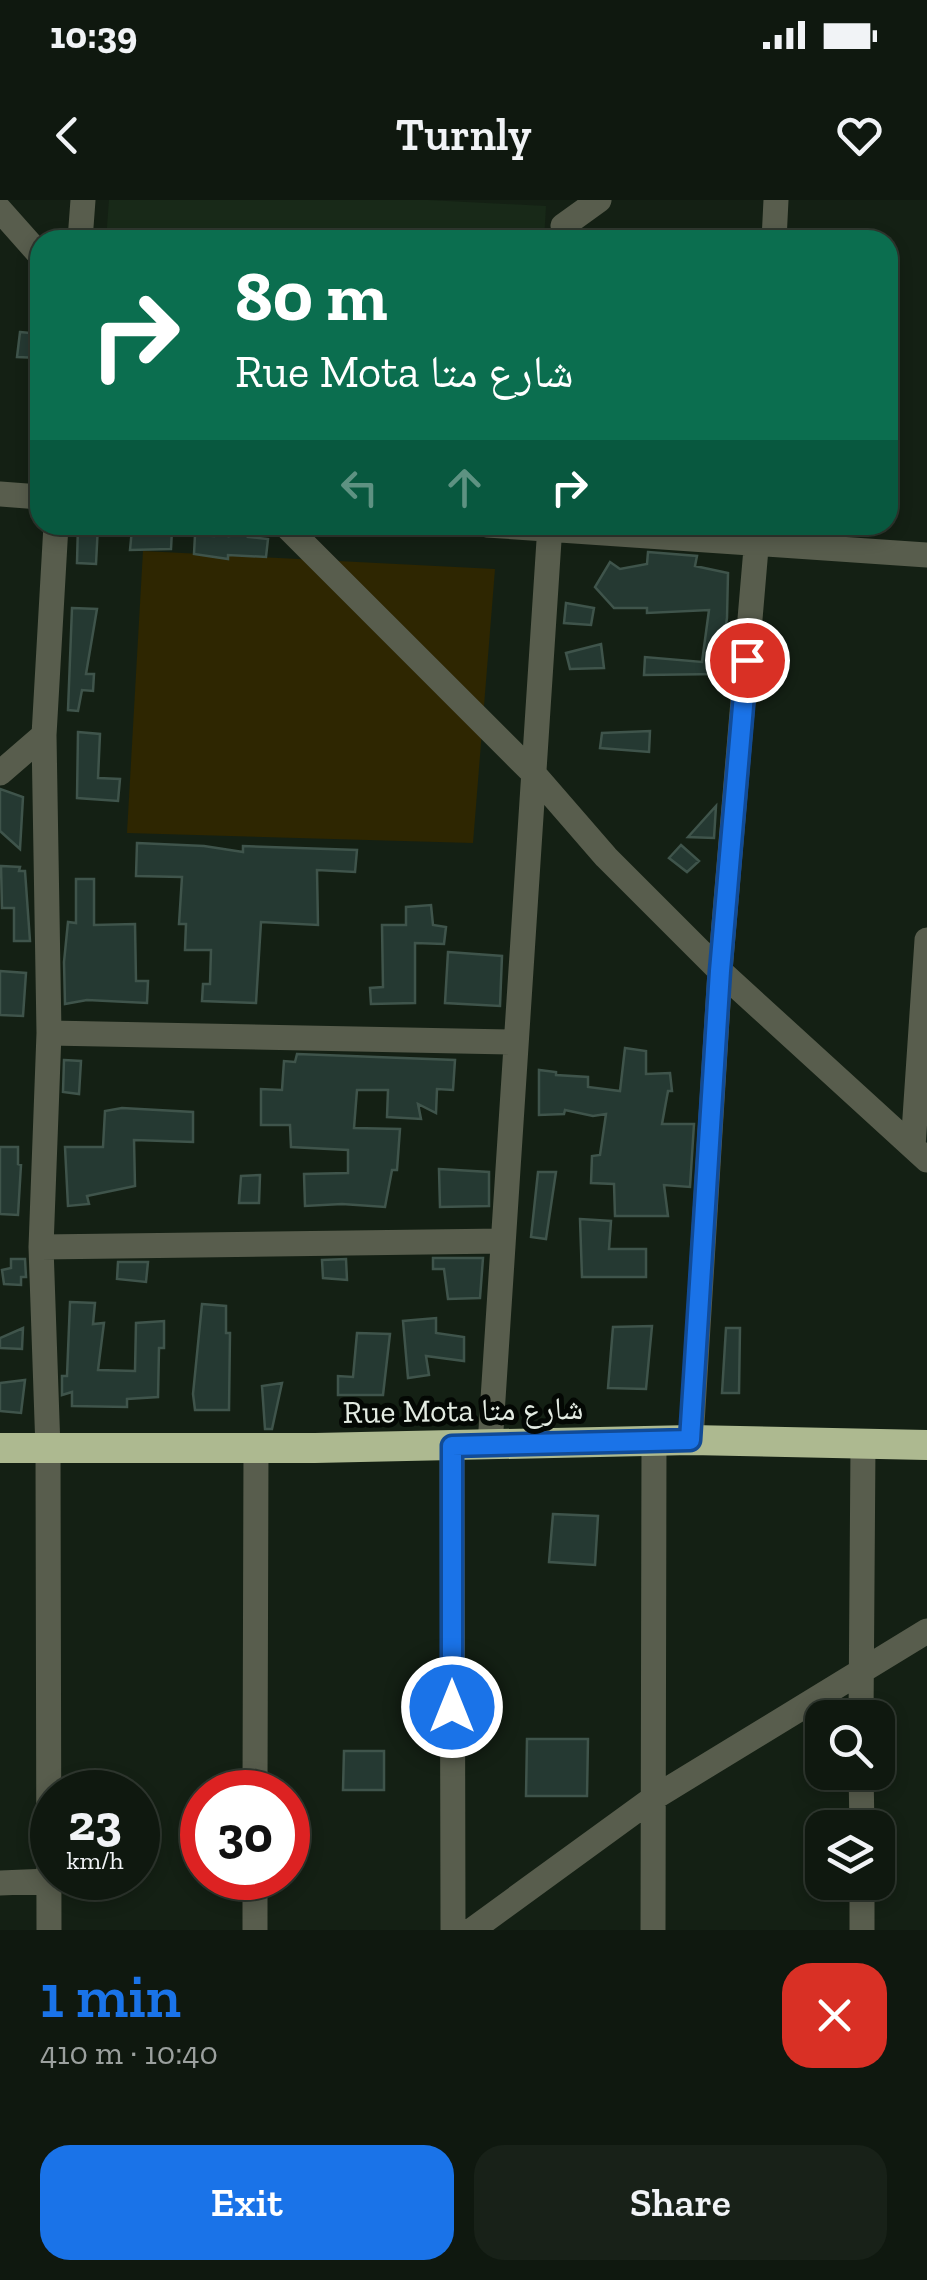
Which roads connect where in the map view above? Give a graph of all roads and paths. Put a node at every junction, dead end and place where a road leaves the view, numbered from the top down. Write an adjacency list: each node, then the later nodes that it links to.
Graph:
1 (83, 200): 6 (street)
2 (566, 200): 7 (street)
3 (598, 200): 8 (street)
4 (776, 200): 9 (street)
5 (0, 210): 10 (street)
6 (81, 230)
7 (563, 230)
8 (566, 230)
9 (774, 230)
10 (30, 243)
11 (0, 494): 12 (street)
12 (30, 496)
13 (55, 535): 19 (street)
14 (295, 535): 21 (street)
15 (549, 535): 21 (street)
16 (758, 535): 23 (street)
17 (766, 535): 18 (street)
18 (927, 555)
19 (44, 735): 20 (street); 24 (street)
20 (0, 773)
21 (534, 774): 23 (street); 25 (street)
22 (927, 940): 26 (street)
23 (720, 971): 26 (street); 29 (street)
24 (49, 1032): 25 (street); 28 (street)
25 (516, 1042): 27 (street)
26 (920, 1154)
27 (503, 1241): 28 (street); 34 (street)
28 (41, 1247): 37 (street)
29 (690, 1440): 30 (highway, Rue Mota شارع متا); 31 (highway, Rue Mota شارع متا)
30 (654, 1441): 34 (highway, Rue Mota شارع متا); 43 (street)
31 (863, 1445): 32 (highway, Rue Mota شارع متا); 39 (street)
32 (927, 1445)
33 (452, 1446): 34 (highway, Rue Mota شارع متا); 36 (highway, Rue Mota شارع متا); 51 (street)
34 (490, 1446)
35 (0, 1448): 37 (highway, Rue Mota شارع متا)
36 (256, 1448): 37 (highway, Rue Mota شارع متا); 42 (street)
37 (48, 1449): 41 (street)
38 (927, 1631): 39 (street)
39 (861, 1672): 40 (street); 43 (street)
40 (861, 1700)
41 (49, 1770)
42 (255, 1770)
43 (652, 1799): 52 (street); 53 (street)
44 (30, 1882): 45 (street)
45 (0, 1883)
46 (49, 1900): 49 (street)
47 (255, 1900): 50 (street)
48 (862, 1900): 54 (street)
49 (48, 1930)
50 (255, 1930)
51 (453, 1930)
52 (472, 1930)
53 (653, 1930)
54 (862, 1930)

